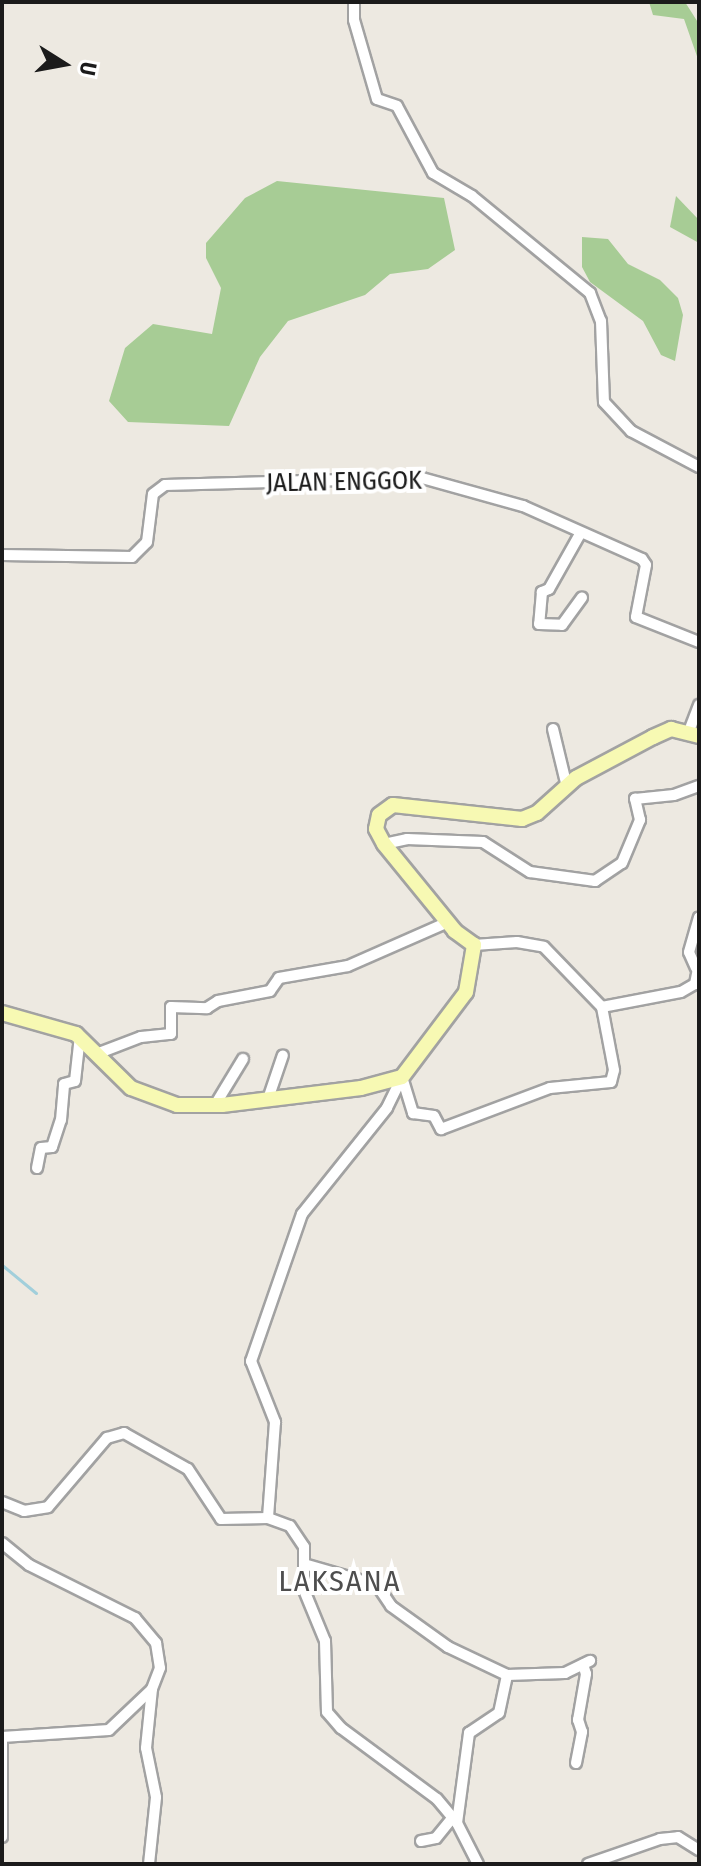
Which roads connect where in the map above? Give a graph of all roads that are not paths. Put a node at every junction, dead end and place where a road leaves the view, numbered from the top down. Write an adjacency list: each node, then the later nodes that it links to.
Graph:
1 (354, 2): 2 (street)
2 (699, 467)
3 (580, 534): 4 (street, JALAN ENGGOK); 5 (street); 6 (street, JALAN ENGGOK)
4 (2, 555)
5 (582, 597)
6 (699, 642)
7 (699, 705): 9 (street)
8 (553, 729): 11 (street)
9 (694, 733): 11 (main road)
10 (699, 786): 12 (street)
11 (567, 787): 12 (main road)
12 (384, 844): 14 (main road)
13 (699, 917): 16 (street)
14 (448, 922): 15 (main road); 20 (street)
15 (474, 945): 17 (street); 23 (main road)
16 (697, 966): 17 (street)
17 (602, 1007): 23 (street)
18 (2, 1013): 19 (main road)
19 (80, 1036): 20 (main road); 26 (street)
20 (99, 1053): 25 (main road)
21 (283, 1055): 24 (street)
22 (243, 1059): 25 (street)
23 (402, 1077): 24 (main road); 28 (street)
24 (268, 1099): 25 (main road)
25 (215, 1105)
26 (37, 1168)
27 (2, 1502): 28 (street)
28 (268, 1518): 30 (street)
29 (2, 1543): 32 (street)
30 (304, 1564): 31 (street); 34 (street)
31 (507, 1675): 33 (street); 34 (street)
32 (152, 1689): 35 (street); 38 (street)
33 (576, 1763)
34 (455, 1820): 36 (street); 39 (street)
35 (2, 1837)
36 (421, 1841)
37 (699, 1850): 40 (street)
38 (149, 1864)
39 (478, 1864)
40 (588, 1864)

